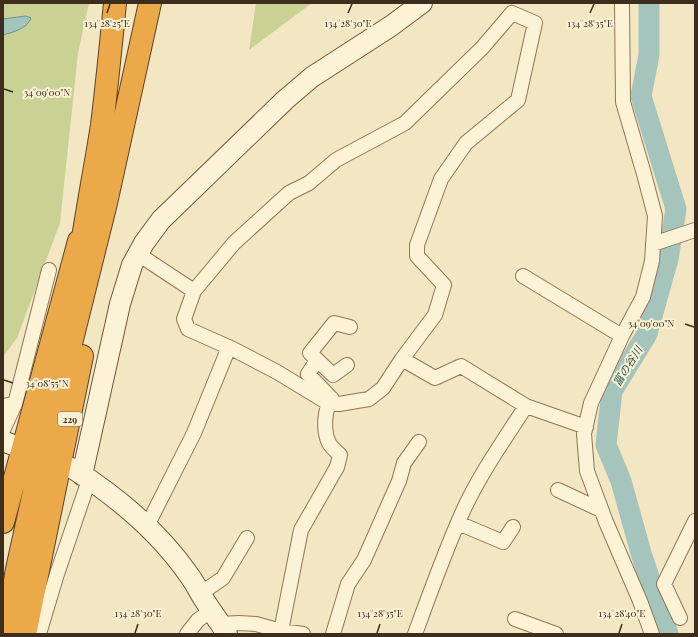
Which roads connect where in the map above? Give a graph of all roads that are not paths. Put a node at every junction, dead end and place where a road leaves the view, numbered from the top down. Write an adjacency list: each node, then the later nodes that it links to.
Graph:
1 (115, 3): 6 (highway)
2 (150, 3): 5 (highway)
3 (422, 3): 9 (street)
4 (622, 3): 8 (street)
5 (106, 203): 34 (highway); 42 (highway, 229)
6 (86, 212): 29 (highway); 34 (highway)
7 (695, 230): 8 (street)
8 (654, 244): 14 (street)
9 (138, 254): 12 (street); 25 (street)
10 (49, 270): 20 (street)
11 (523, 276): 14 (street)
12 (194, 291): 15 (street); 16 (street)
13 (350, 327): 17 (street)
14 (622, 336): 22 (street)
15 (229, 347): 19 (street); 31 (street)
16 (402, 359): 19 (street); 21 (street)
17 (317, 360): 18 (street); 19 (street)
18 (347, 365)
19 (328, 403): 40 (street)
20 (9, 405): 23 (street)
21 (526, 406): 22 (street); 30 (street)
22 (586, 427): 27 (street)
23 (6, 439)
24 (418, 442): 47 (street)
25 (80, 473): 31 (street); 43 (street)
26 (558, 490): 27 (street)
27 (601, 510): 50 (street)
28 (695, 521): 37 (street)
29 (3, 522)
30 (458, 523): 32 (street); 48 (street)
31 (147, 526): 36 (street)
32 (513, 527)
33 (247, 538): 36 (street)
34 (12, 568): 35 (highway); 41 (highway)
35 (3, 589)
36 (200, 594): 39 (street)
37 (680, 618)
38 (515, 620): 49 (street)
39 (220, 623): 40 (street); 44 (street)
40 (280, 631): 45 (street)
41 (6, 634)
42 (25, 634)
43 (39, 634)
44 (187, 634)
45 (299, 634): 46 (street)
46 (304, 634)
47 (333, 634)
48 (416, 634)
49 (556, 634)
50 (652, 634)

